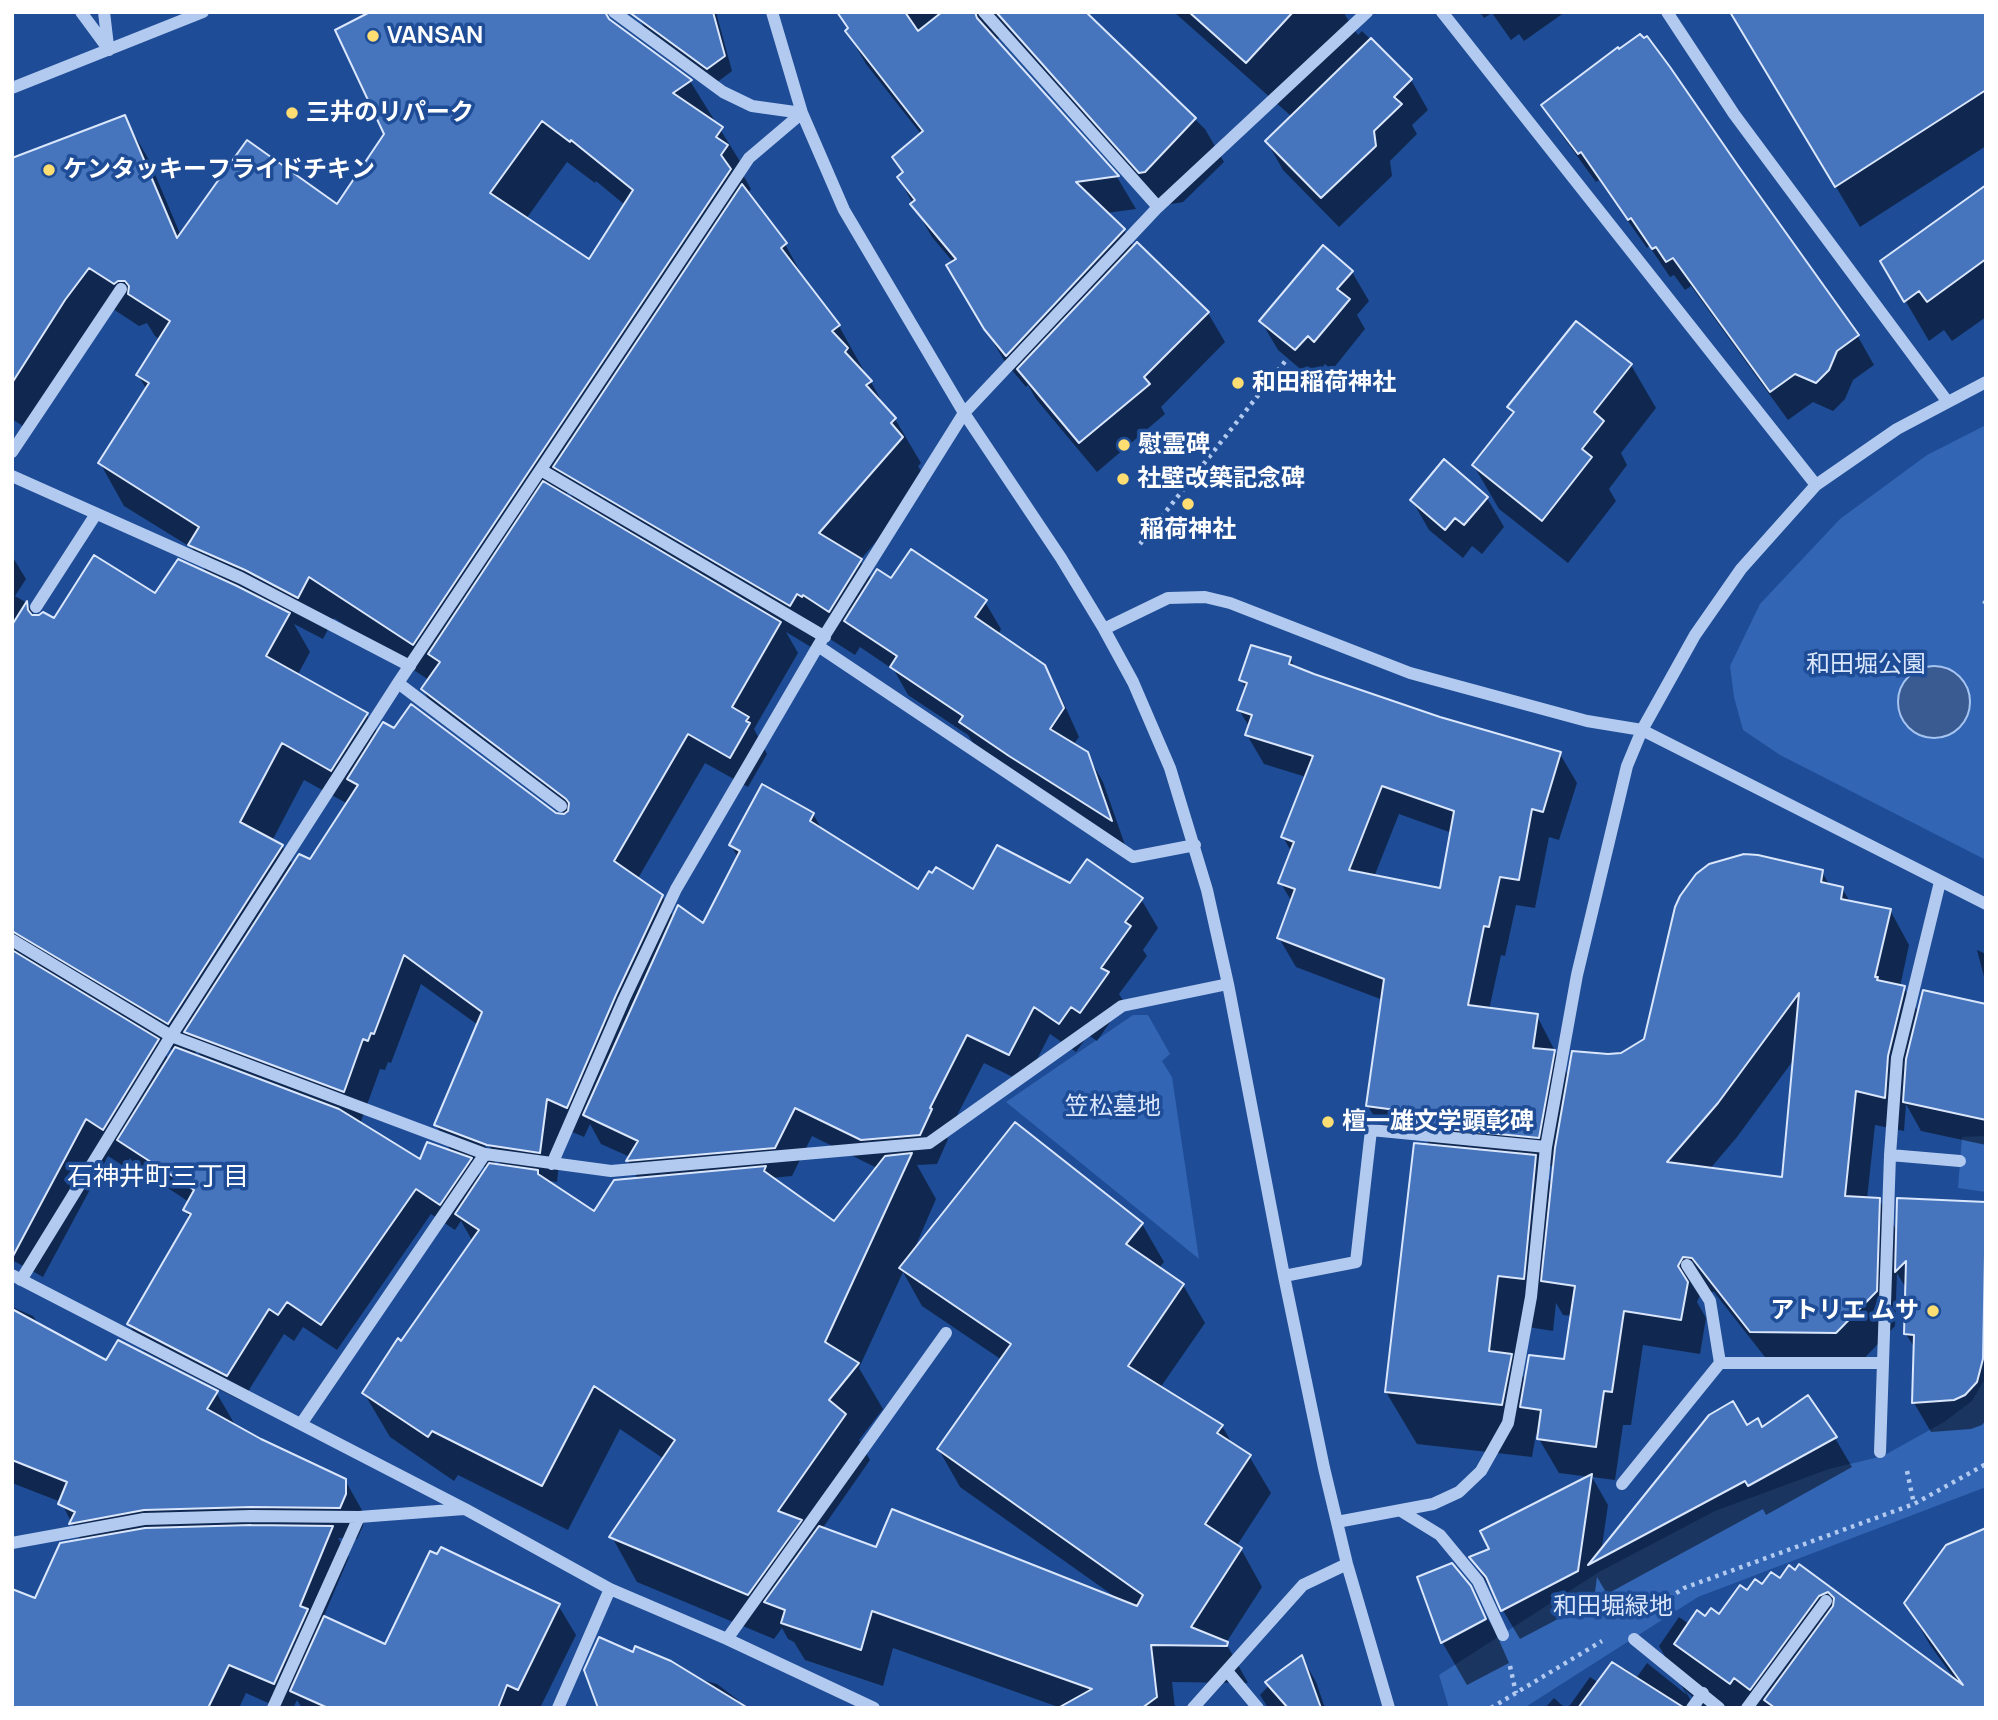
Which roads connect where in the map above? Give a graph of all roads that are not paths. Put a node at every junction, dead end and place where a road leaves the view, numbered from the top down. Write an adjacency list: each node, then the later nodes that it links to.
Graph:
1 (81, 12): 10 (street)
2 (104, 12): 10 (street)
3 (203, 12): 10 (street)
4 (614, 12): 12 (street)
5 (772, 12): 12 (street)
6 (984, 12): 13 (street)
7 (1367, 12): 13 (street)
8 (1442, 12): 21 (street)
9 (1667, 12): 16 (street)
10 (109, 50): 11 (street)
11 (12, 88)
12 (802, 113): 17 (street); 19 (street)
13 (1158, 207): 17 (street)
14 (121, 289): 18 (street)
15 (1986, 382): 16 (street)
16 (1947, 401): 21 (street)
17 (964, 414): 24 (street); 25 (street)
18 (12, 452)
19 (541, 470): 25 (street); 26 (street)
20 (12, 476): 22 (street)
21 (1816, 485): 28 (street)
22 (96, 514): 23 (street); 26 (street)
23 (36, 607)
24 (1104, 629): 28 (street); 30 (street)
25 (821, 641): 30 (street); 40 (street)
26 (410, 666): 27 (street)
27 (398, 683): 29 (street); 35 (street)
28 (1642, 730): 31 (street); 36 (street)
29 (561, 806)
30 (1195, 845): 34 (street)
31 (1940, 882): 32 (street); 38 (street)
32 (1986, 904)
33 (12, 940): 35 (street)
34 (1228, 984): 40 (street); 42 (street)
35 (171, 1036): 37 (street); 43 (street)
36 (1546, 1147): 42 (street); 51 (street)
37 (485, 1154): 40 (street); 47 (street)
38 (1891, 1155): 39 (street); 46 (street)
39 (1961, 1161)
40 (552, 1164)
41 (1687, 1265): 45 (street)
42 (1283, 1276): 53 (street)
43 (17, 1278): 47 (street)
44 (946, 1333): 59 (street)
45 (1720, 1363): 46 (street); 49 (street)
46 (1882, 1363): 48 (street)
47 (301, 1424): 50 (street)
48 (1880, 1452)
49 (1622, 1484)
50 (465, 1509): 52 (street); 56 (street)
51 (1401, 1511): 53 (street); 58 (street)
52 (359, 1517): 54 (street); 63 (street)
53 (1337, 1522): 55 (street)
54 (12, 1543)
55 (1347, 1564): 61 (street); 68 (street)
56 (610, 1589): 59 (street); 64 (street)
57 (1826, 1601): 71 (street)
58 (1503, 1635)
59 (727, 1639): 65 (street)
60 (1634, 1639): 62 (street)
61 (1227, 1671): 66 (street); 67 (street)
62 (1703, 1693): 69 (street); 70 (street)
63 (273, 1708)
64 (558, 1708)
65 (874, 1708)
66 (1193, 1708)
67 (1258, 1708)
68 (1389, 1708)
69 (1692, 1708)
70 (1719, 1708)
71 (1747, 1708)

